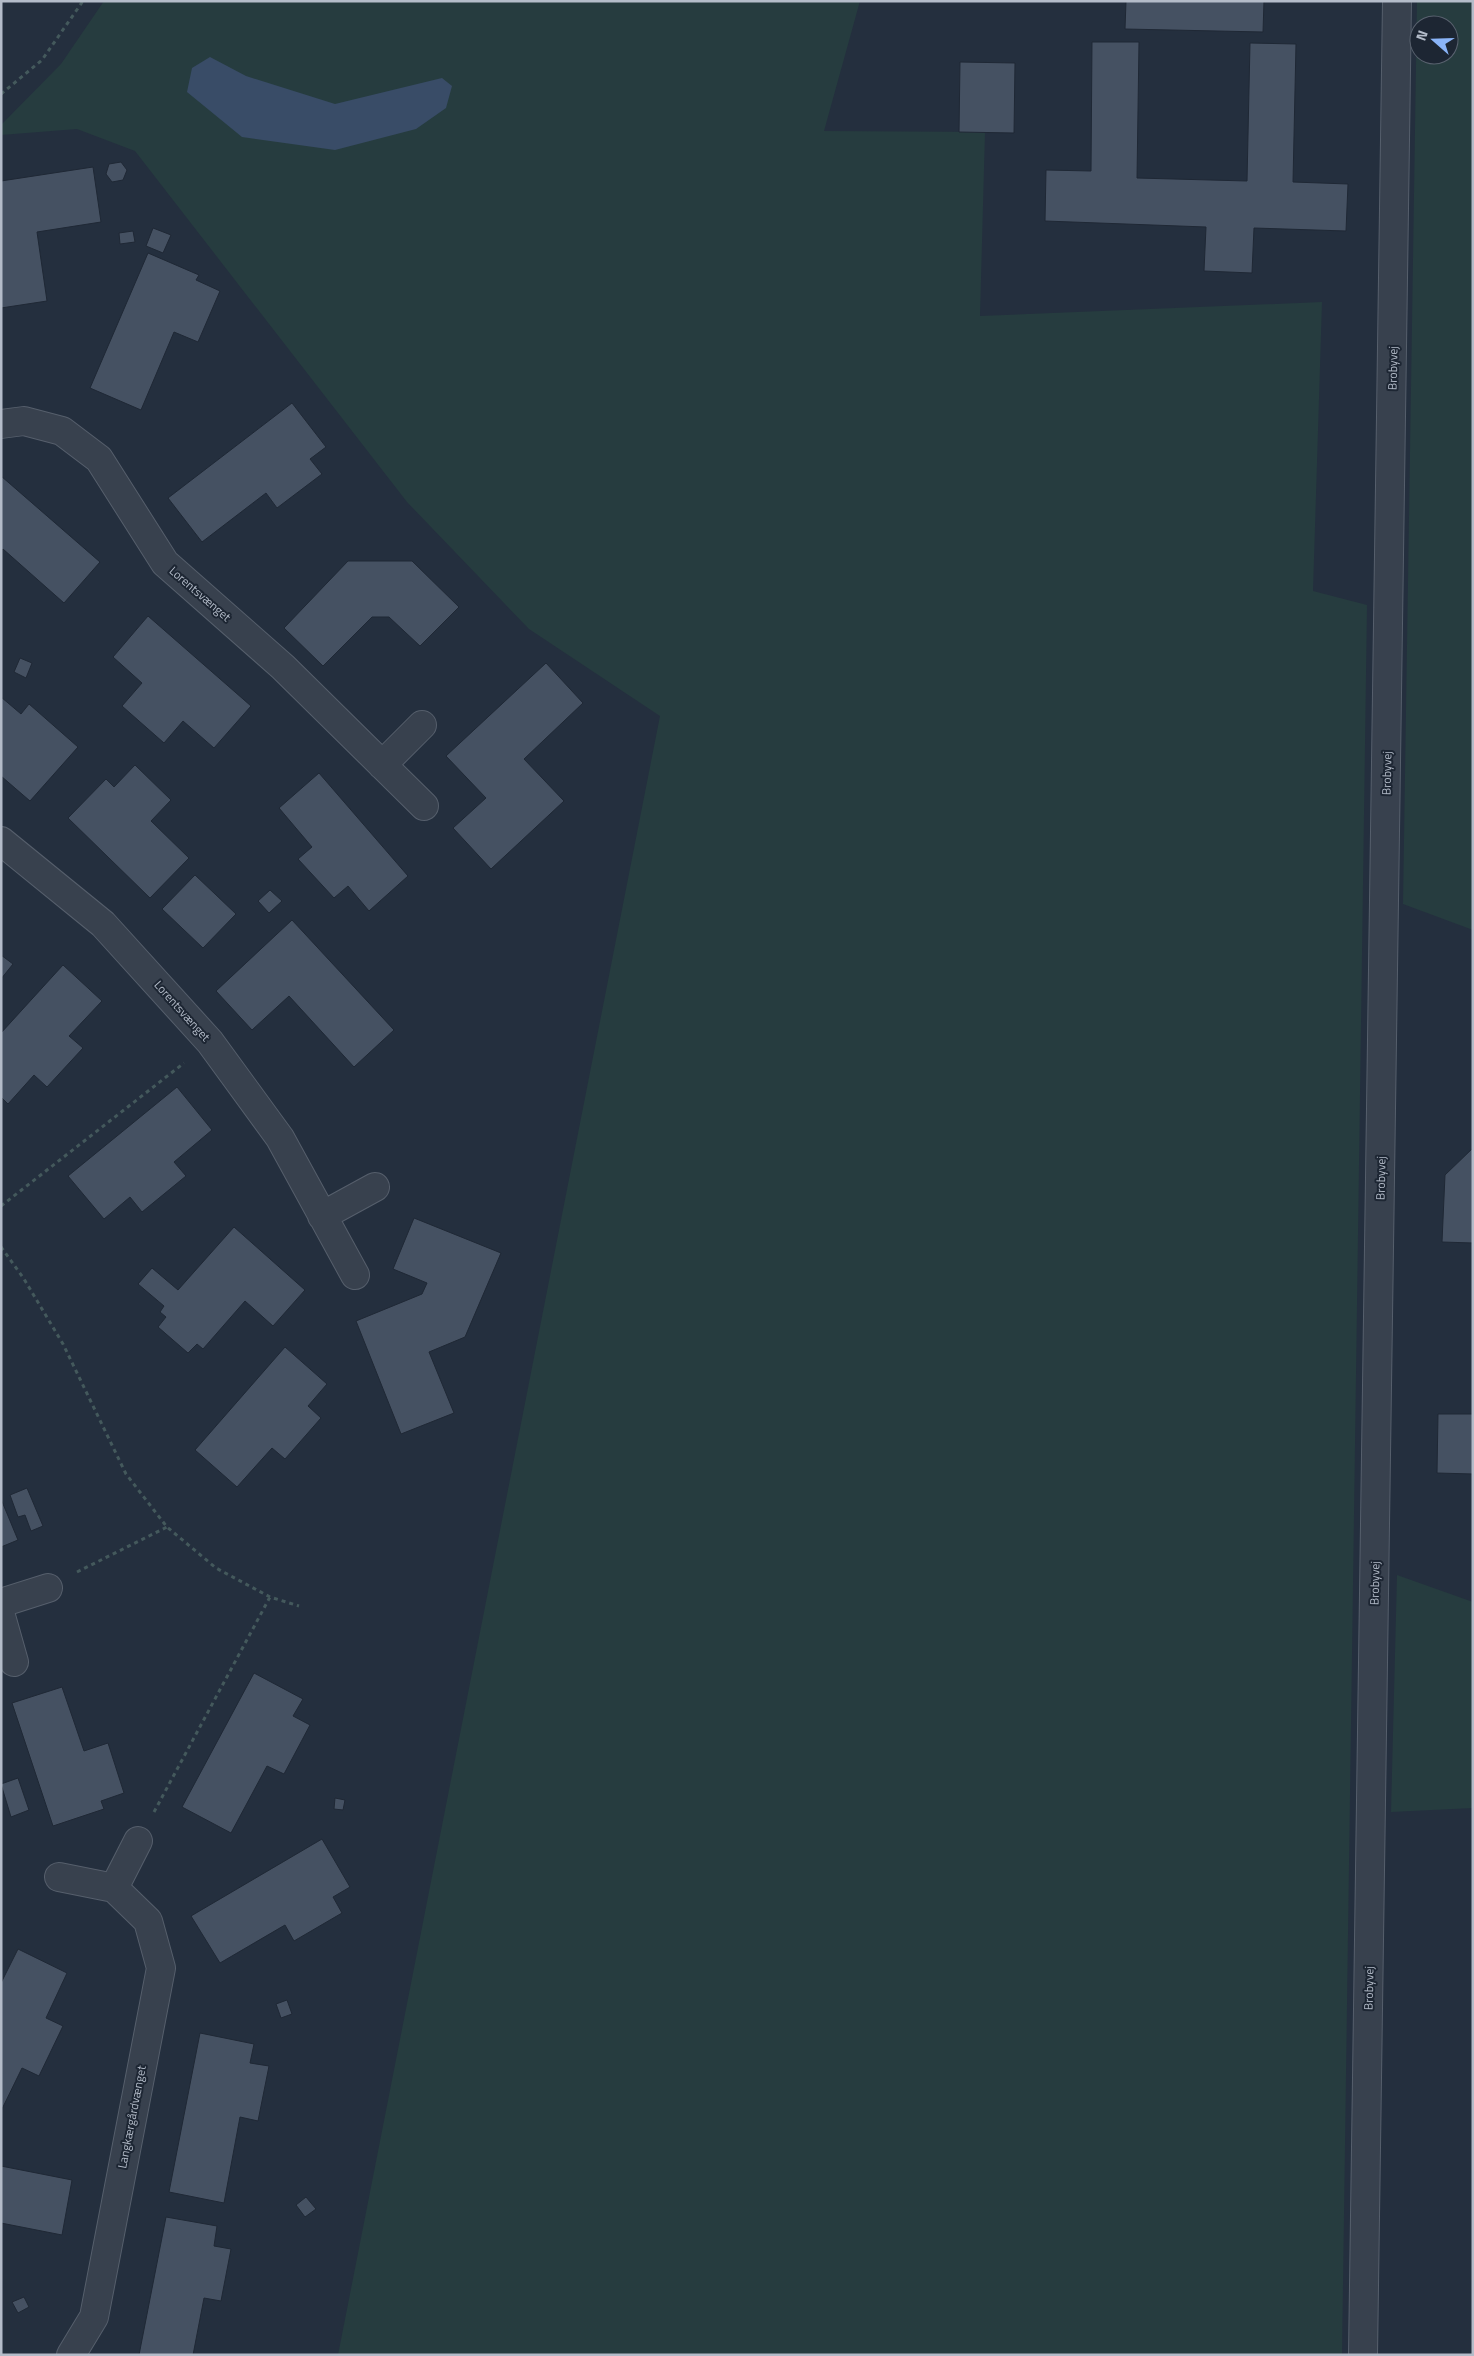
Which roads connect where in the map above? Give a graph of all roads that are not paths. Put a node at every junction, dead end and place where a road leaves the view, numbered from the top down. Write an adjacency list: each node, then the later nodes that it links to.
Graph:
1 (1398, 1): 18 (street, Brobyvej)
2 (1, 424): 4 (street, Lorentsvænget)
3 (422, 725): 4 (street)
4 (382, 764): 5 (street, Lorentsvænget)
5 (424, 806)
6 (1, 841): 8 (street, Lorentsvænget)
7 (374, 1187): 8 (street)
8 (322, 1216): 9 (street, Lorentsvænget)
9 (355, 1275)
10 (48, 1588): 11 (street)
11 (1, 1604)
12 (1, 1616): 13 (street)
13 (14, 1662)
14 (138, 1841): 16 (street)
15 (59, 1877): 16 (street)
16 (114, 1888): 17 (street, Langkærgårdvænget)
17 (71, 2355)
18 (1364, 2355)

